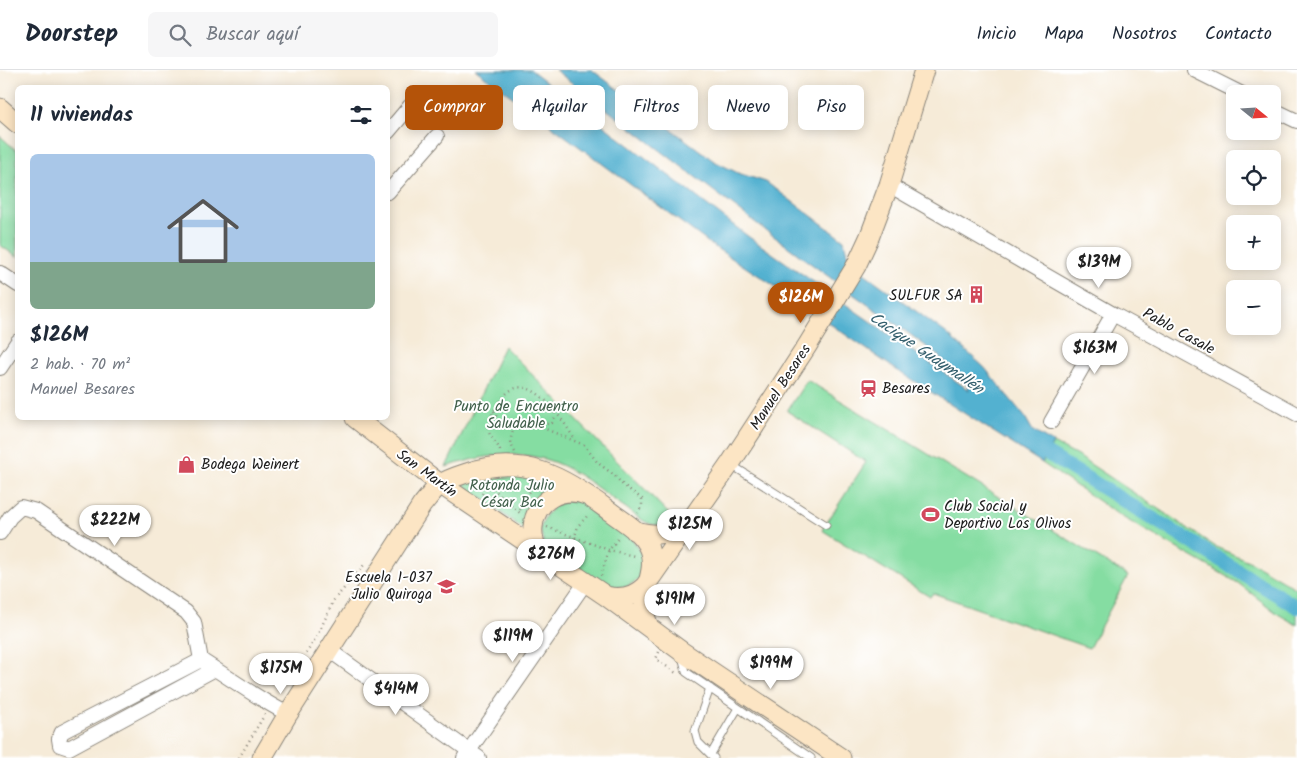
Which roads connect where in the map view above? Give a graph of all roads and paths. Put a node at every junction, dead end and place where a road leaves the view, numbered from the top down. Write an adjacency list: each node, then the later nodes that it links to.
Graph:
1 (924, 70): 11 (main road, Manuel Besares)
2 (1194, 70): 3 (street)
3 (1226, 86)
4 (0, 108): 7 (main road)
5 (405, 112): 9 (street)
6 (1281, 113): 8 (street)
7 (15, 121)
8 (1297, 121)
9 (390, 130)
10 (437, 136): 12 (street)
11 (889, 185): 15 (street, Pablo Casale); 28 (main road, Manuel Besares)
12 (390, 190)
13 (0, 273): 14 (street)
14 (15, 282)
15 (1113, 314): 20 (street, Pablo Casale); 22 (street)
16 (15, 346): 17 (street)
17 (0, 368)
18 (494, 411): 19 (path); 23 (path); 27 (path)
19 (555, 411): 24 (path); 25 (path)
20 (1297, 414)
21 (358, 420): 29 (main road, San Martín)
22 (1052, 422)
23 (518, 424): 24 (path); 26 (path)
24 (536, 425): 25 (path)
25 (576, 441): 35 (path)
26 (519, 454)
27 (497, 461): 29 (main road); 30 (path); 31 (main road)
28 (730, 464): 32 (main road, Manuel Besares); 36 (lane)
29 (440, 484): 33 (main road, San Martín); 46 (main road)
30 (488, 485): 33 (path); 34 (path)
31 (596, 500): 34 (main road); 35 (main road); 38 (path)
32 (701, 505): 35 (main road); 43 (main road, Manuel Besares)
33 (472, 506): 39 (main road, San Martín)
34 (534, 521): 38 (path); 39 (main road)
35 (632, 523): 40 (path); 43 (main road)
36 (826, 525)
37 (0, 532): 48 (street)
38 (574, 537): 40 (path); 42 (path)
39 (537, 550): 42 (main road, San Martín)
40 (609, 550): 41 (path); 44 (path)
41 (638, 556)
42 (563, 568): 44 (main road, San Martín)
43 (650, 578): 44 (main road); 45 (main road)
44 (596, 590): 45 (main road, San Martín); 53 (street)
45 (649, 627): 47 (main road, San Martín)
46 (329, 650): 52 (main road); 53 (street)
47 (681, 651): 50 (lane); 57 (main road, San Martín)
48 (201, 660): 49 (street); 49 (street)
49 (215, 669): 52 (street)
50 (710, 688): 51 (lane); 54 (lane)
51 (738, 708): 54 (lane); 56 (lane)
52 (288, 714): 55 (main road)
53 (471, 756)
54 (712, 756)
55 (262, 758)
56 (811, 758)
57 (841, 758)

